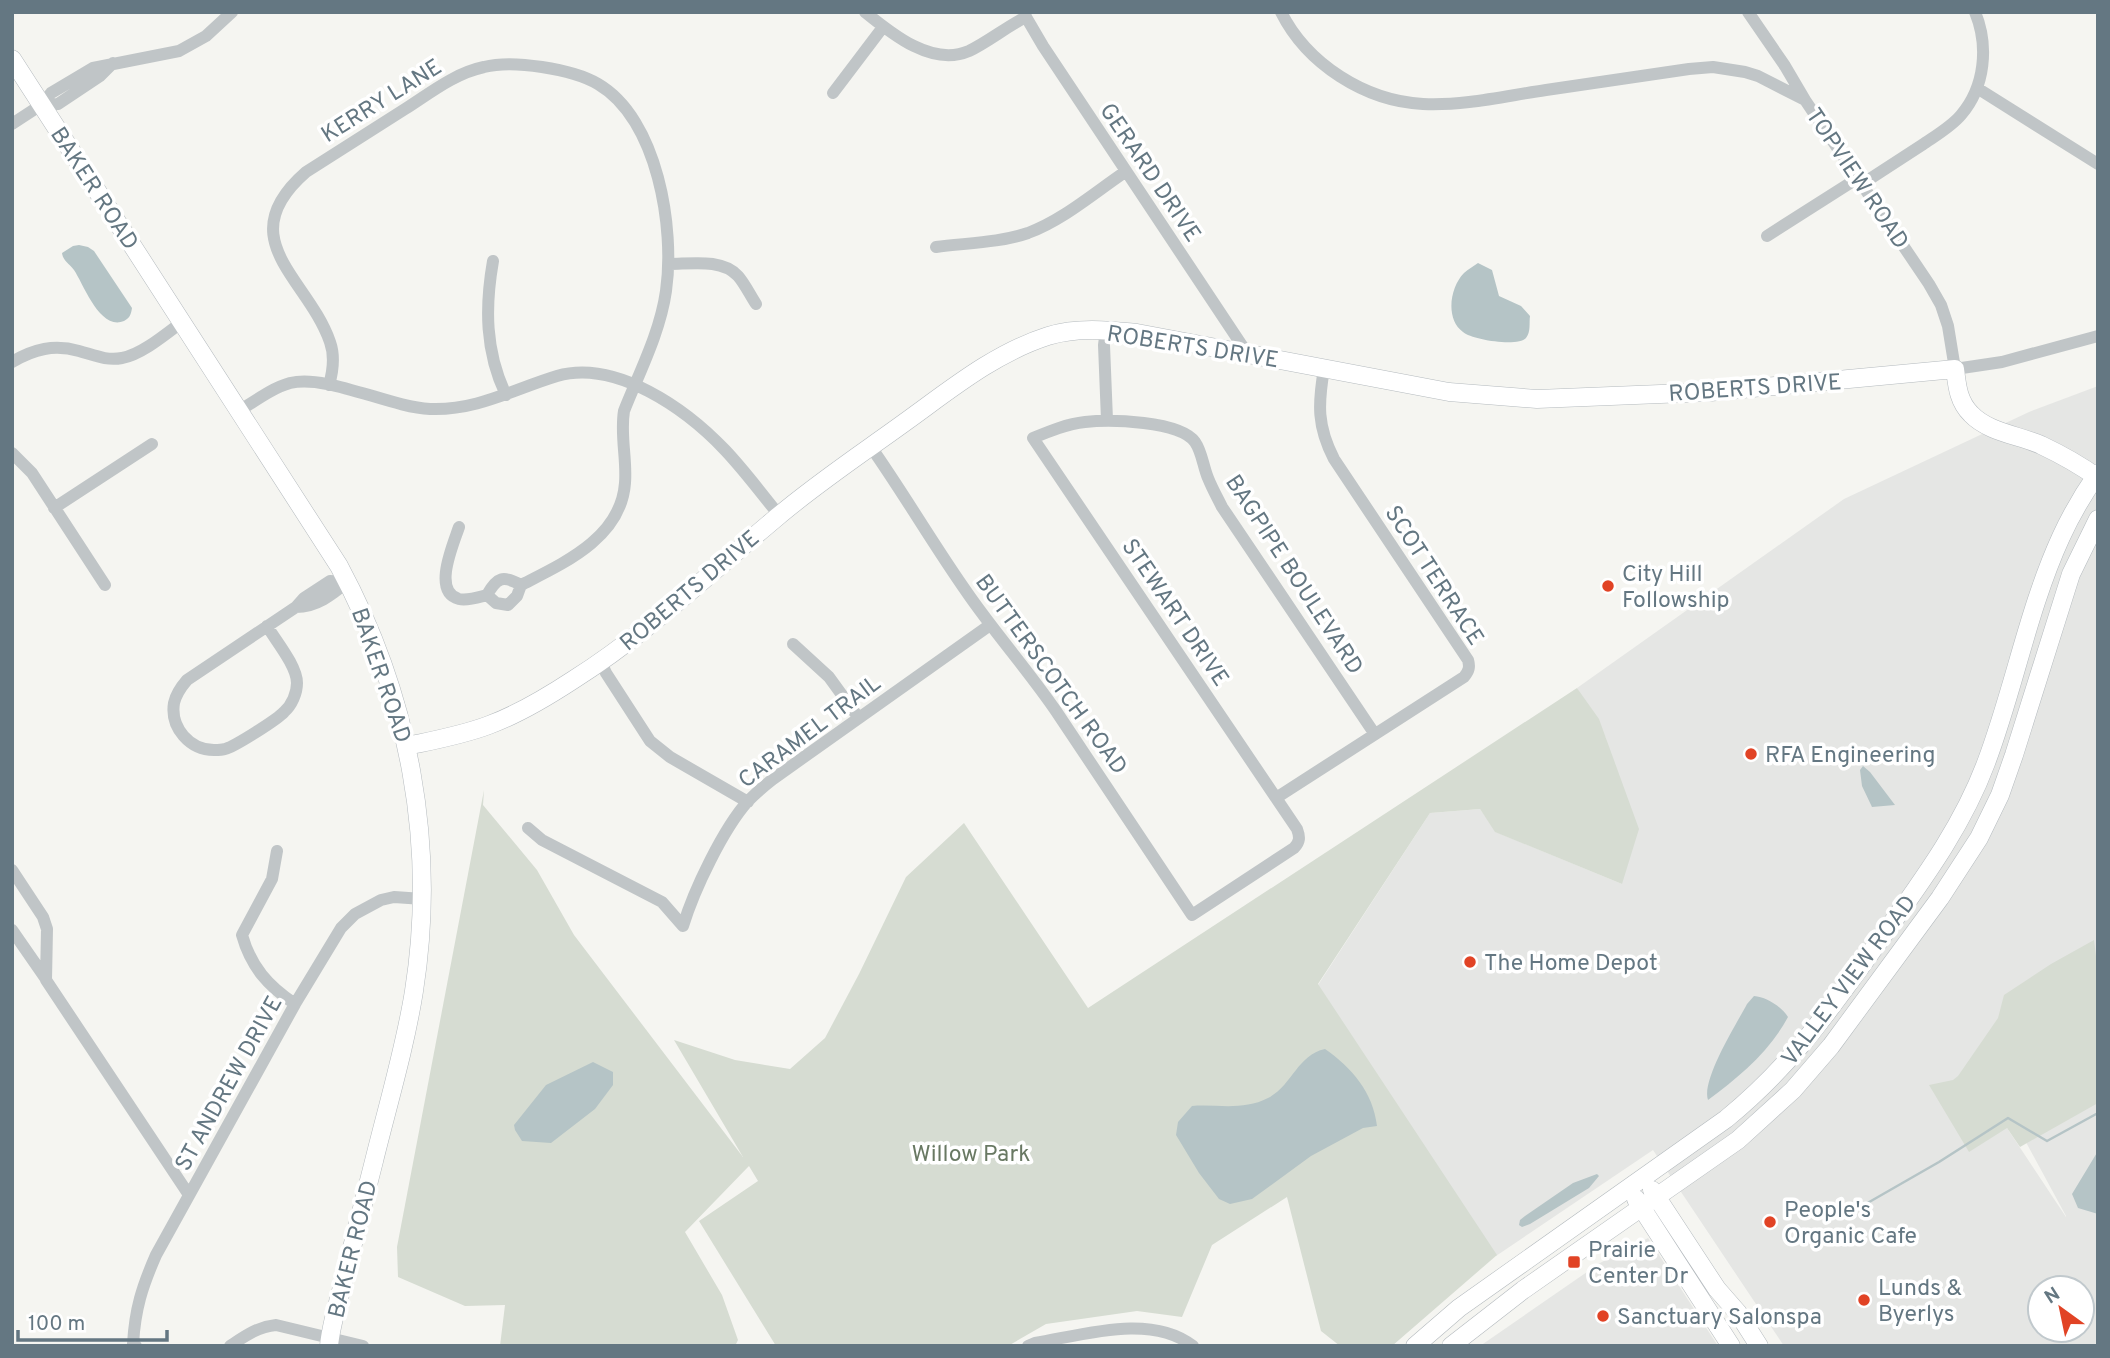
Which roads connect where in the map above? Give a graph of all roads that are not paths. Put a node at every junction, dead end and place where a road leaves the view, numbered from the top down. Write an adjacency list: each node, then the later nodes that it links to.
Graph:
1 (232, 12): 12 (street)
2 (865, 12): 7 (street)
3 (1281, 12): 11 (street, TOPVIEW ROAD)
4 (1748, 12): 11 (street)
5 (1975, 12): 9 (street)
6 (1025, 15): 7 (street); 15 (street, GERARD DRIVE)
7 (883, 27): 10 (street)
8 (12, 59): 12 (main road, BAKER ROAD)
9 (1977, 88): 14 (street); 16 (street)
10 (834, 93)
11 (1805, 100): 16 (street, TOPVIEW ROAD)
12 (41, 105): 13 (street); 22 (main road, BAKER ROAD)
13 (12, 124)
14 (2098, 164)
15 (1125, 172): 18 (street); 25 (street, GERARD DRIVE)
16 (1860, 181): 17 (street); 28 (street, TOPVIEW ROAD)
17 (1768, 236)
18 (936, 247)
19 (493, 261): 31 (street)
20 (669, 264): 21 (street); 29 (street, KERRY LANE); 30 (street, KERRY LANE)
21 (756, 304)
22 (182, 322): 26 (street); 32 (main road, BAKER ROAD)
23 (1106, 330): 25 (main road, ROBERTS DRIVE); 33 (street); 36 (main road, ROBERTS DRIVE)
24 (2098, 336): 28 (street, ROBERTS DRIVE)
25 (1247, 353): 27 (main road, ROBERTS DRIVE)
26 (12, 362)
27 (1324, 369): 28 (main road, ROBERTS DRIVE); 51 (street, SCOT TERRACE)
28 (1955, 369): 37 (main road, TOPVIEW ROAD)
29 (329, 385): 31 (street); 32 (street)
30 (636, 385): 31 (street); 39 (street); 44 (street, KERRY LANE)
31 (506, 395)
32 (239, 411): 42 (main road, BAKER ROAD)
33 (1107, 420): 51 (street, BAGPIPE BOULEVARD); 53 (street, STEWART DRIVE)
34 (152, 444): 38 (street)
35 (12, 453): 38 (street)
36 (874, 453): 39 (main road, ROBERTS DRIVE); 46 (street, BUTTERSCOTCH ROAD)
37 (2097, 476): 63 (main road, VALLEY VIEW ROAD)
38 (54, 508): 43 (street)
39 (779, 515): 49 (main road, ROBERTS DRIVE)
40 (2098, 519): 65 (main road, VALLEY VIEW ROAD)
41 (458, 527): 45 (street, KERRY LANE)
42 (347, 582): 47 (street); 52 (main road, BAKER ROAD)
43 (104, 585)
44 (521, 585): 45 (street, KERRY LANE); 45 (street, KERRY LANE)
45 (487, 596)
46 (990, 625): 50 (street, CARAMEL TRAIL); 59 (street, BUTTERSCOTCH ROAD)
47 (267, 626): 47 (street)
48 (793, 644): 50 (street)
49 (601, 662): 52 (main road, ROBERTS DRIVE); 54 (street)
50 (858, 717): 54 (street, CARAMEL TRAIL)
51 (1374, 733): 53 (street, SCOT TERRACE)
52 (407, 746): 58 (main road, BAKER ROAD)
53 (1276, 798): 59 (street, STEWART DRIVE)
54 (748, 802): 55 (street, CARAMEL TRAIL)
55 (528, 828)
56 (277, 851): 62 (street)
57 (12, 870): 61 (street)
58 (423, 899): 62 (street, ST ANDREW DRIVE); 66 (main road, BAKER ROAD)
59 (1192, 915)
60 (12, 930): 61 (street)
61 (46, 980): 64 (street)
62 (295, 1004): 64 (street, ST ANDREW DRIVE)
63 (1637, 1184): 65 (main road); 72 (main road, VALLEY VIEW ROAD)
64 (189, 1195): 67 (street, ST ANDREW DRIVE)
65 (1650, 1203): 73 (main road, VALLEY VIEW ROAD); 74 (main road); 75 (main road)
66 (328, 1343): 68 (street); 69 (street)
67 (136, 1346)
68 (230, 1346)
69 (363, 1346)
70 (1028, 1346): 71 (street)
71 (1193, 1346)
72 (1415, 1346)
73 (1451, 1346)
74 (1731, 1346)
75 (1759, 1346)

